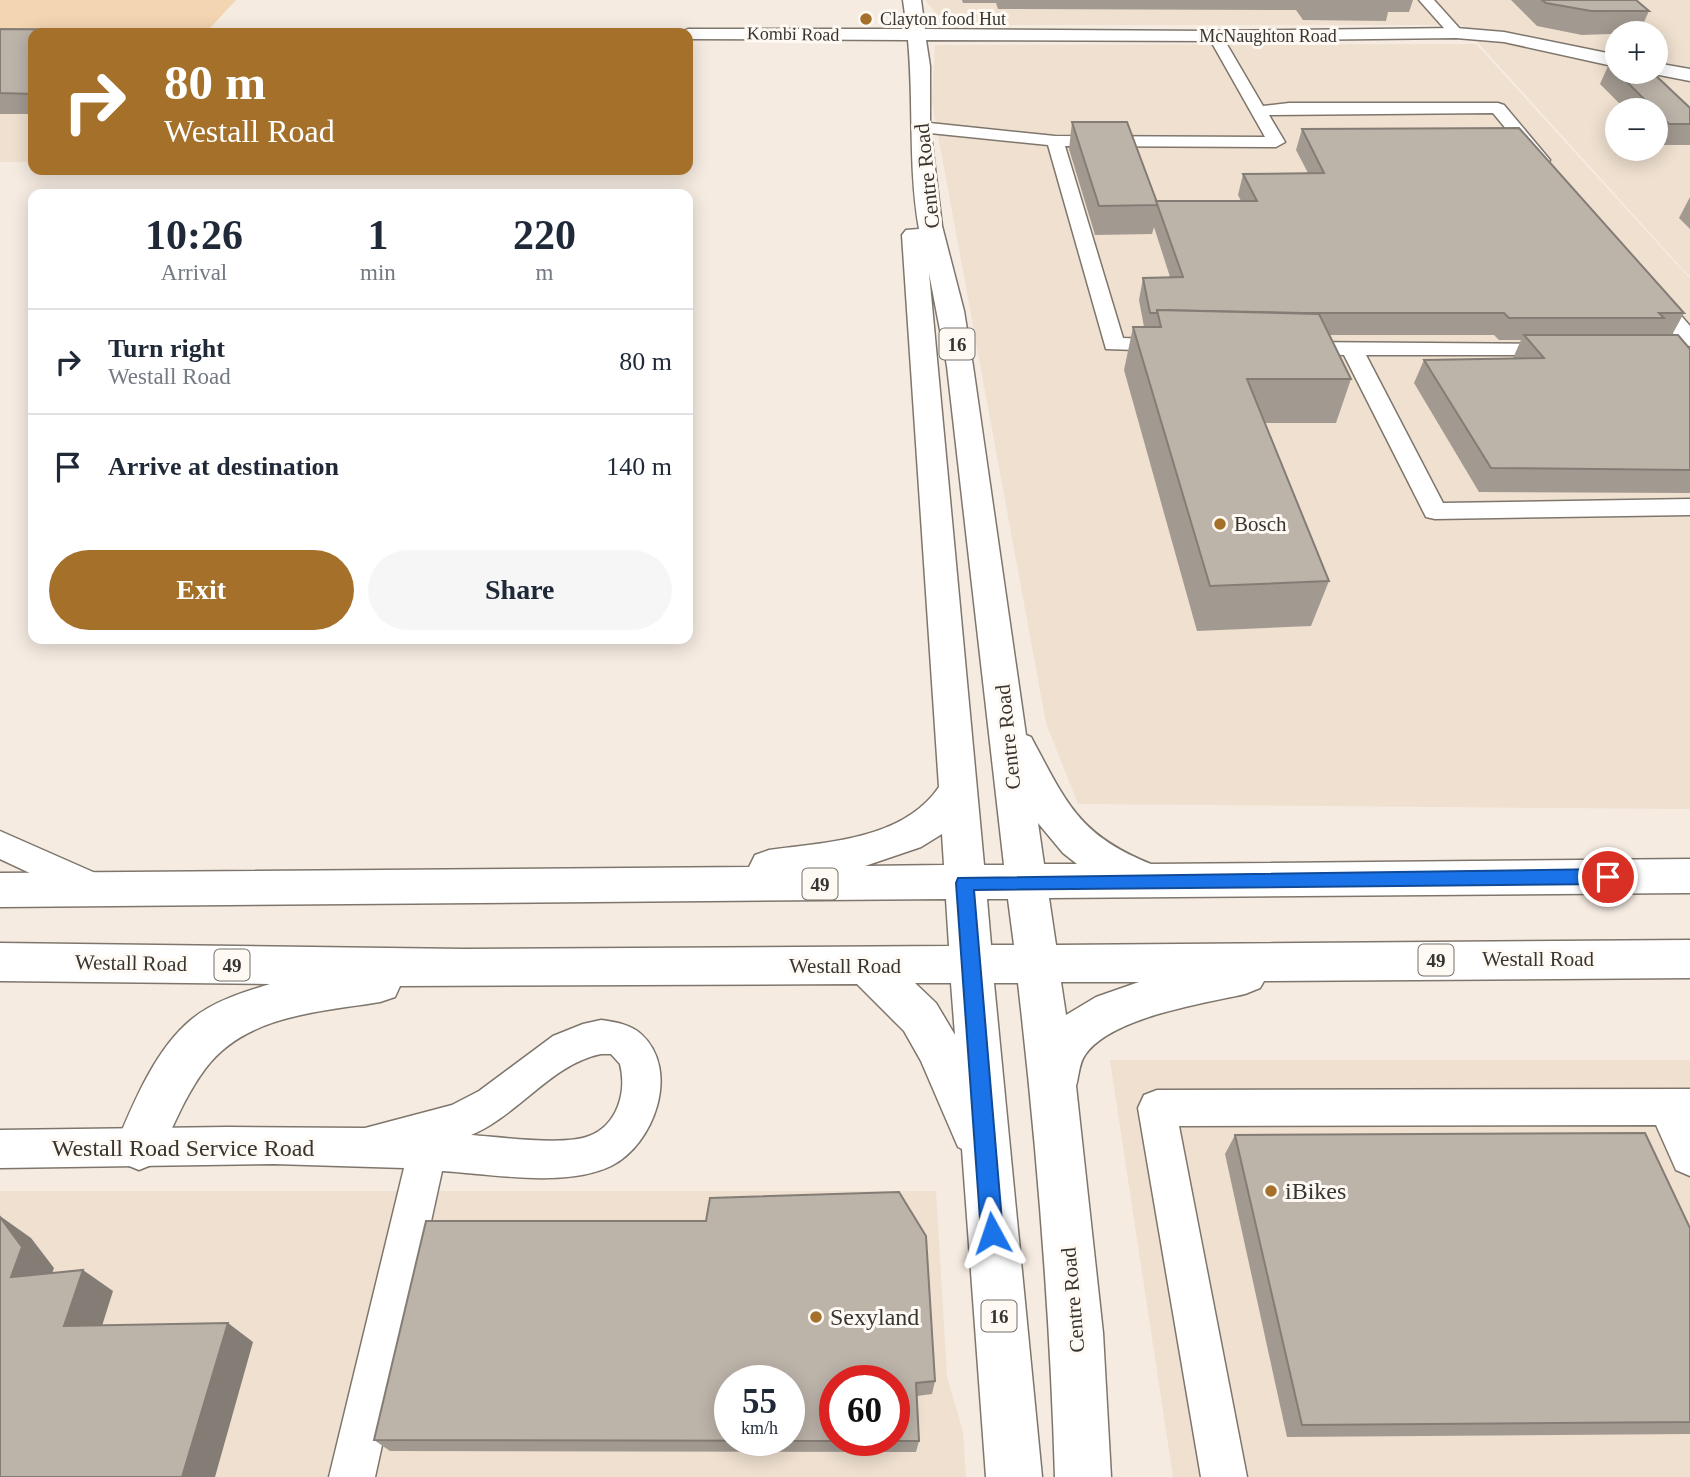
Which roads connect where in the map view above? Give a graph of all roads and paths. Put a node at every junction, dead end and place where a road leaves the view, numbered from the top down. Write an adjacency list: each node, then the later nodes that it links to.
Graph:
1 (895, 0): 6 (main road, Centre Road / 16)
2 (912, 0): 6 (main road, Centre Road / 16)
3 (1426, 0): 4 (street)
4 (1456, 33): 7 (main road, McNaughton Road); 8 (main road, McNaughton Road)
5 (693, 34): 6 (main road, Kombi Road)
6 (908, 36): 7 (main road, McNaughton Road); 12 (main road, Centre Road / 16); 23 (main road, Centre Road / 16)
7 (1215, 36): 11 (street)
8 (1605, 58)
9 (1668, 71): 10 (main road)
10 (1690, 75)
11 (1258, 111): 13 (street); 14 (street)
12 (920, 127): 13 (street); 22 (main road, Centre Road / 16)
13 (1055, 141): 16 (street)
14 (1550, 171)
15 (1638, 277): 17 (street)
16 (1193, 346)
17 (1685, 346)
18 (1272, 348): 19 (street)
19 (1352, 349): 20 (street); 21 (street)
20 (1582, 349)
21 (1690, 507)
22 (1007, 724): 26 (main road); 27 (main road, Centre Road / 16)
23 (959, 788): 28 (main road, Centre Road / 16); 29 (main road)
24 (0, 844): 30 (street)
25 (1690, 876): 26 (main road, 49)
26 (1150, 880): 27 (main road, 49)
27 (1025, 882): 28 (main road, 49); 35 (main road, Centre Road / 16)
28 (964, 883): 29 (main road, 49); 36 (main road, Centre Road / 16)
29 (675, 885): 30 (main road, 49)
30 (97, 889): 31 (main road, 49)
31 (0, 890)
32 (1690, 959): 33 (main road, Westall Road / 49)
33 (1308, 961): 35 (main road, Westall Road / 49); 39 (main road)
34 (0, 962): 38 (main road, Westall Road / 49)
35 (1035, 963): 36 (main road, Westall Road / 49); 39 (main road, Centre Road / 16)
36 (970, 965): 37 (main road, Westall Road / 49); 47 (main road, Centre Road / 16)
37 (867, 966): 38 (main road, Westall Road / 49); 47 (main road)
38 (464, 968): 43 (main road)
39 (1053, 1088): 51 (main road, Centre Road / 16)
40 (1625, 1107): 41 (street); 42 (street); 52 (street)
41 (1678, 1107): 48 (street)
42 (1641, 1143)
43 (139, 1147): 44 (street, Westall Road Service Road); 45 (street, Westall Road Service Road)
44 (365, 1147): 46 (street); 46 (street)
45 (0, 1149)
46 (427, 1152): 49 (street)
47 (986, 1154): 50 (main road, Centre Road / 16)
48 (1690, 1157)
49 (352, 1477)
50 (1014, 1477)
51 (1083, 1477)
52 (1224, 1477)

